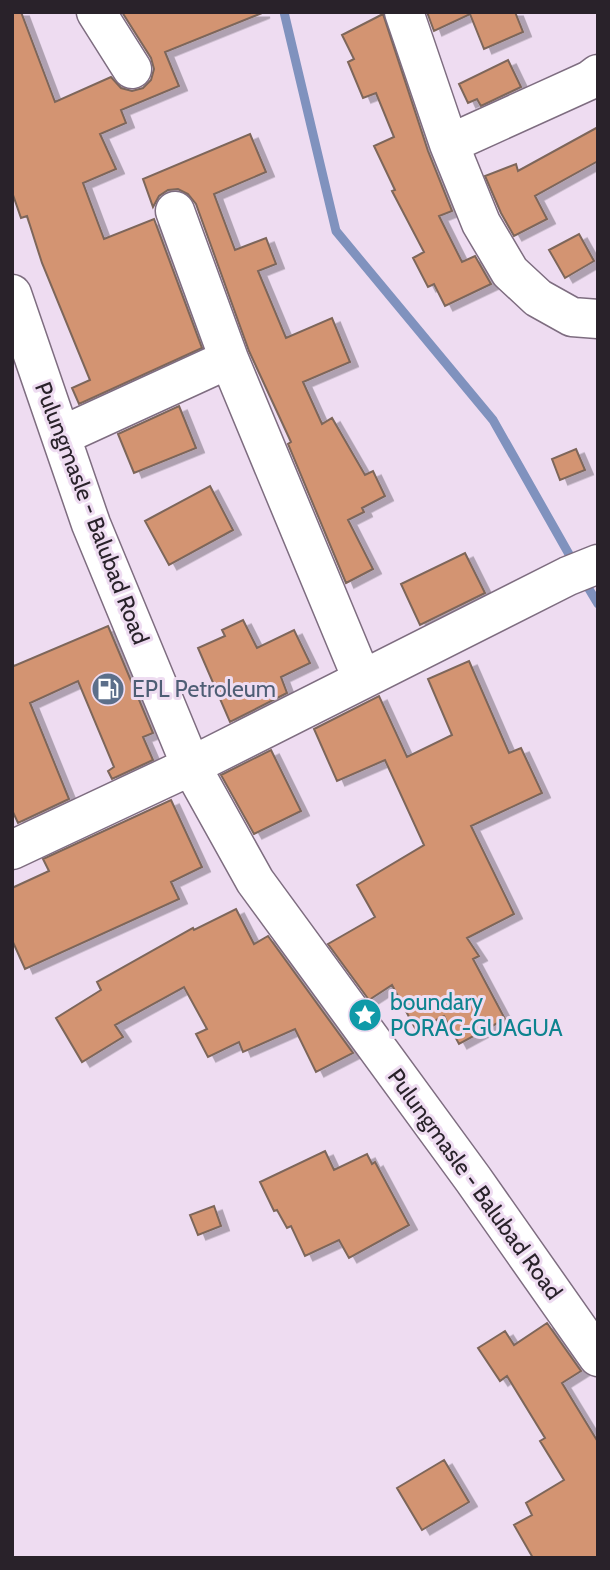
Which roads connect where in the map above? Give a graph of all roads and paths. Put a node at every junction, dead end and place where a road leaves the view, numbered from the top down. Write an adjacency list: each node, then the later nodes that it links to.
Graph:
1 (96, 12): 3 (street)
2 (404, 12): 5 (street)
3 (132, 69)
4 (598, 74): 5 (street)
5 (449, 144): 8 (street)
6 (176, 211): 9 (street)
7 (12, 294): 10 (street, Pulungmasle - Balubad Road)
8 (598, 319)
9 (229, 359): 10 (street); 12 (street)
10 (61, 436): 13 (street, Pulungmasle - Balubad Road)
11 (585, 569): 12 (street)
12 (362, 679): 13 (street)
13 (191, 766): 14 (street); 15 (street, Pulungmasle - Balubad Road)
14 (12, 850)
15 (598, 1357)

